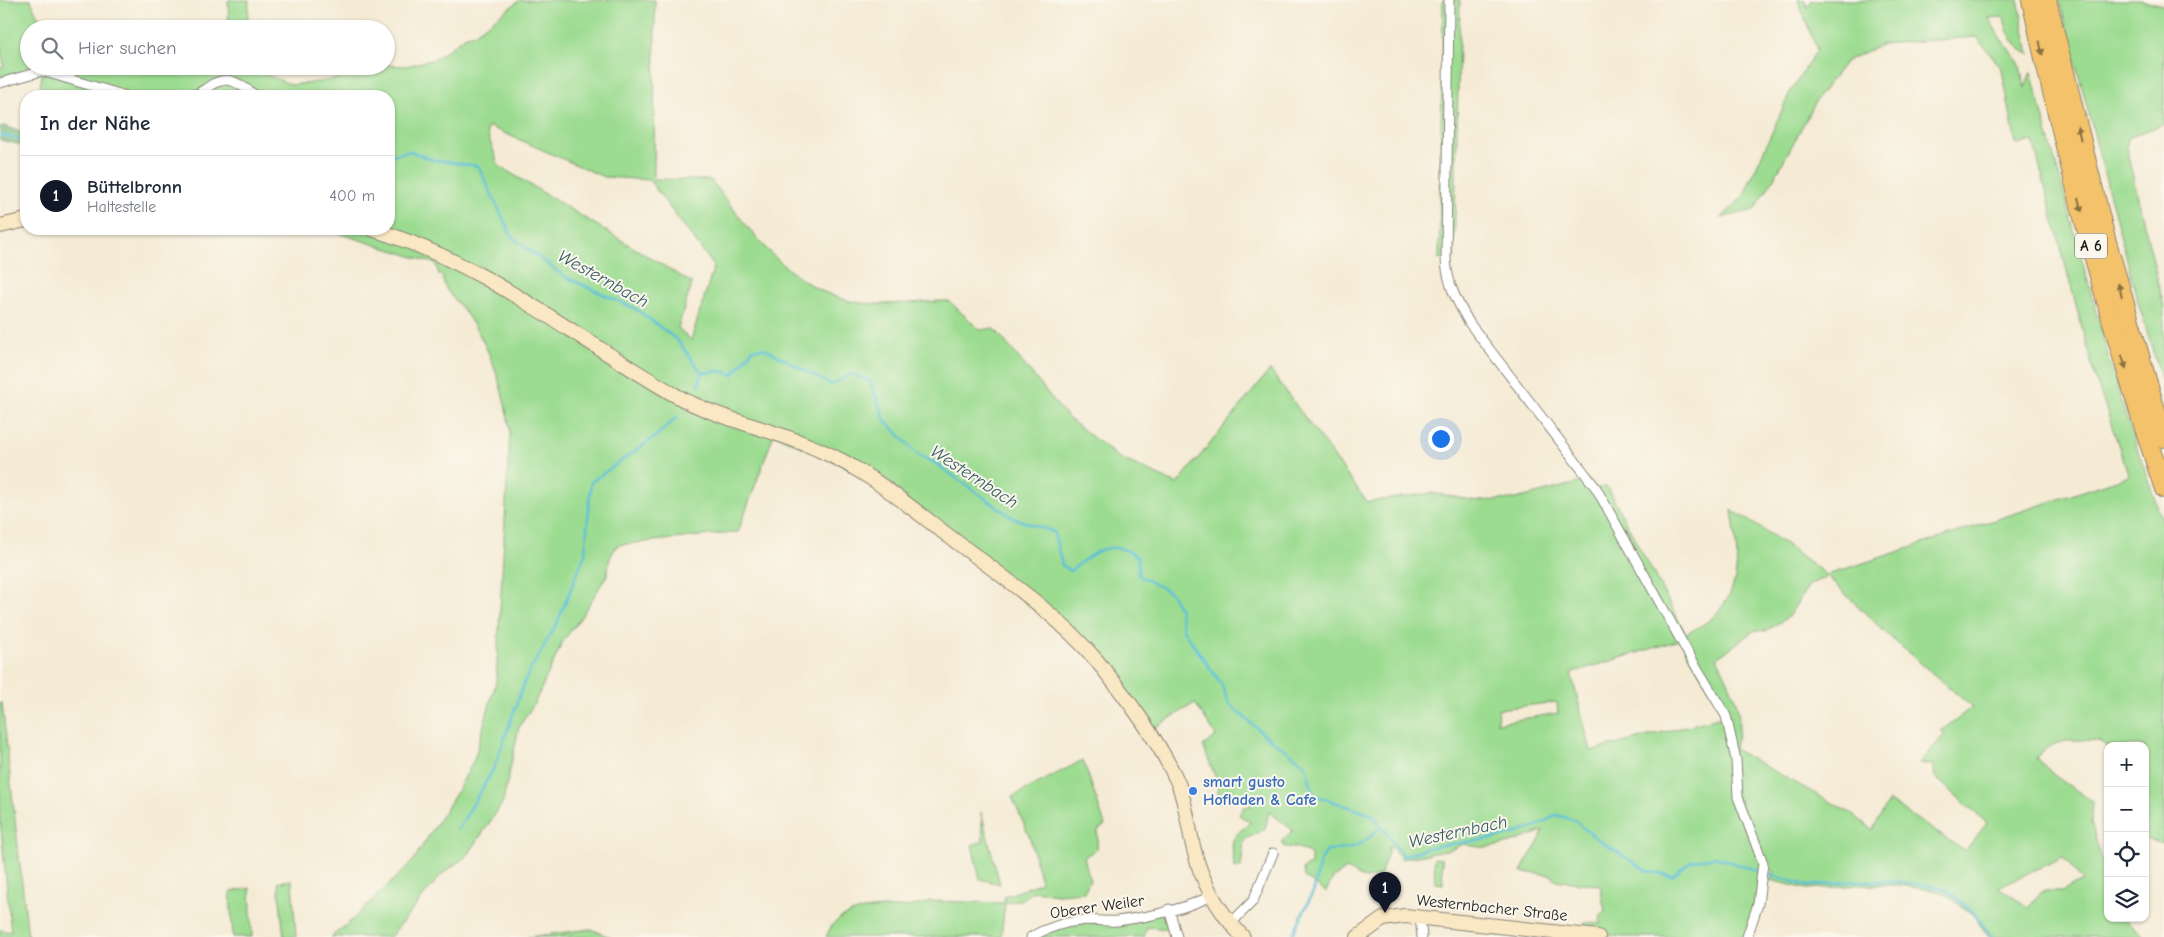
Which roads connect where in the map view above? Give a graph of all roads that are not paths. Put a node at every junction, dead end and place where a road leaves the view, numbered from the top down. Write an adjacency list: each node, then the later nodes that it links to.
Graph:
1 (1449, 0): 26 (street)
2 (2031, 0): 14 (highway, A 6, one-way to 14)
3 (2047, 0): 13 (highway, A 6, one-way to 3)
4 (29, 75): 6 (street)
5 (55, 75): 7 (street)
6 (0, 84)
7 (106, 90)
8 (200, 90): 9 (street)
9 (249, 90)
10 (20, 221): 11 (street)
11 (0, 226)
12 (390, 235): 16 (street)
13 (2164, 438)
14 (2164, 489)
15 (1274, 853): 19 (street)
16 (1211, 896): 17 (street, Oberer Weiler); 19 (street)
17 (1170, 910): 20 (street, Oberer Weiler); 21 (street, Oberer Weiler)
18 (1420, 917): 23 (street, Westernbacher Straße); 24 (street); 25 (street, Westernbacher Straße)
19 (1230, 924): 22 (street)
20 (1031, 937)
21 (1177, 937)
22 (1243, 937)
23 (1358, 937)
24 (1422, 937)
25 (1598, 937)
26 (1747, 937)

